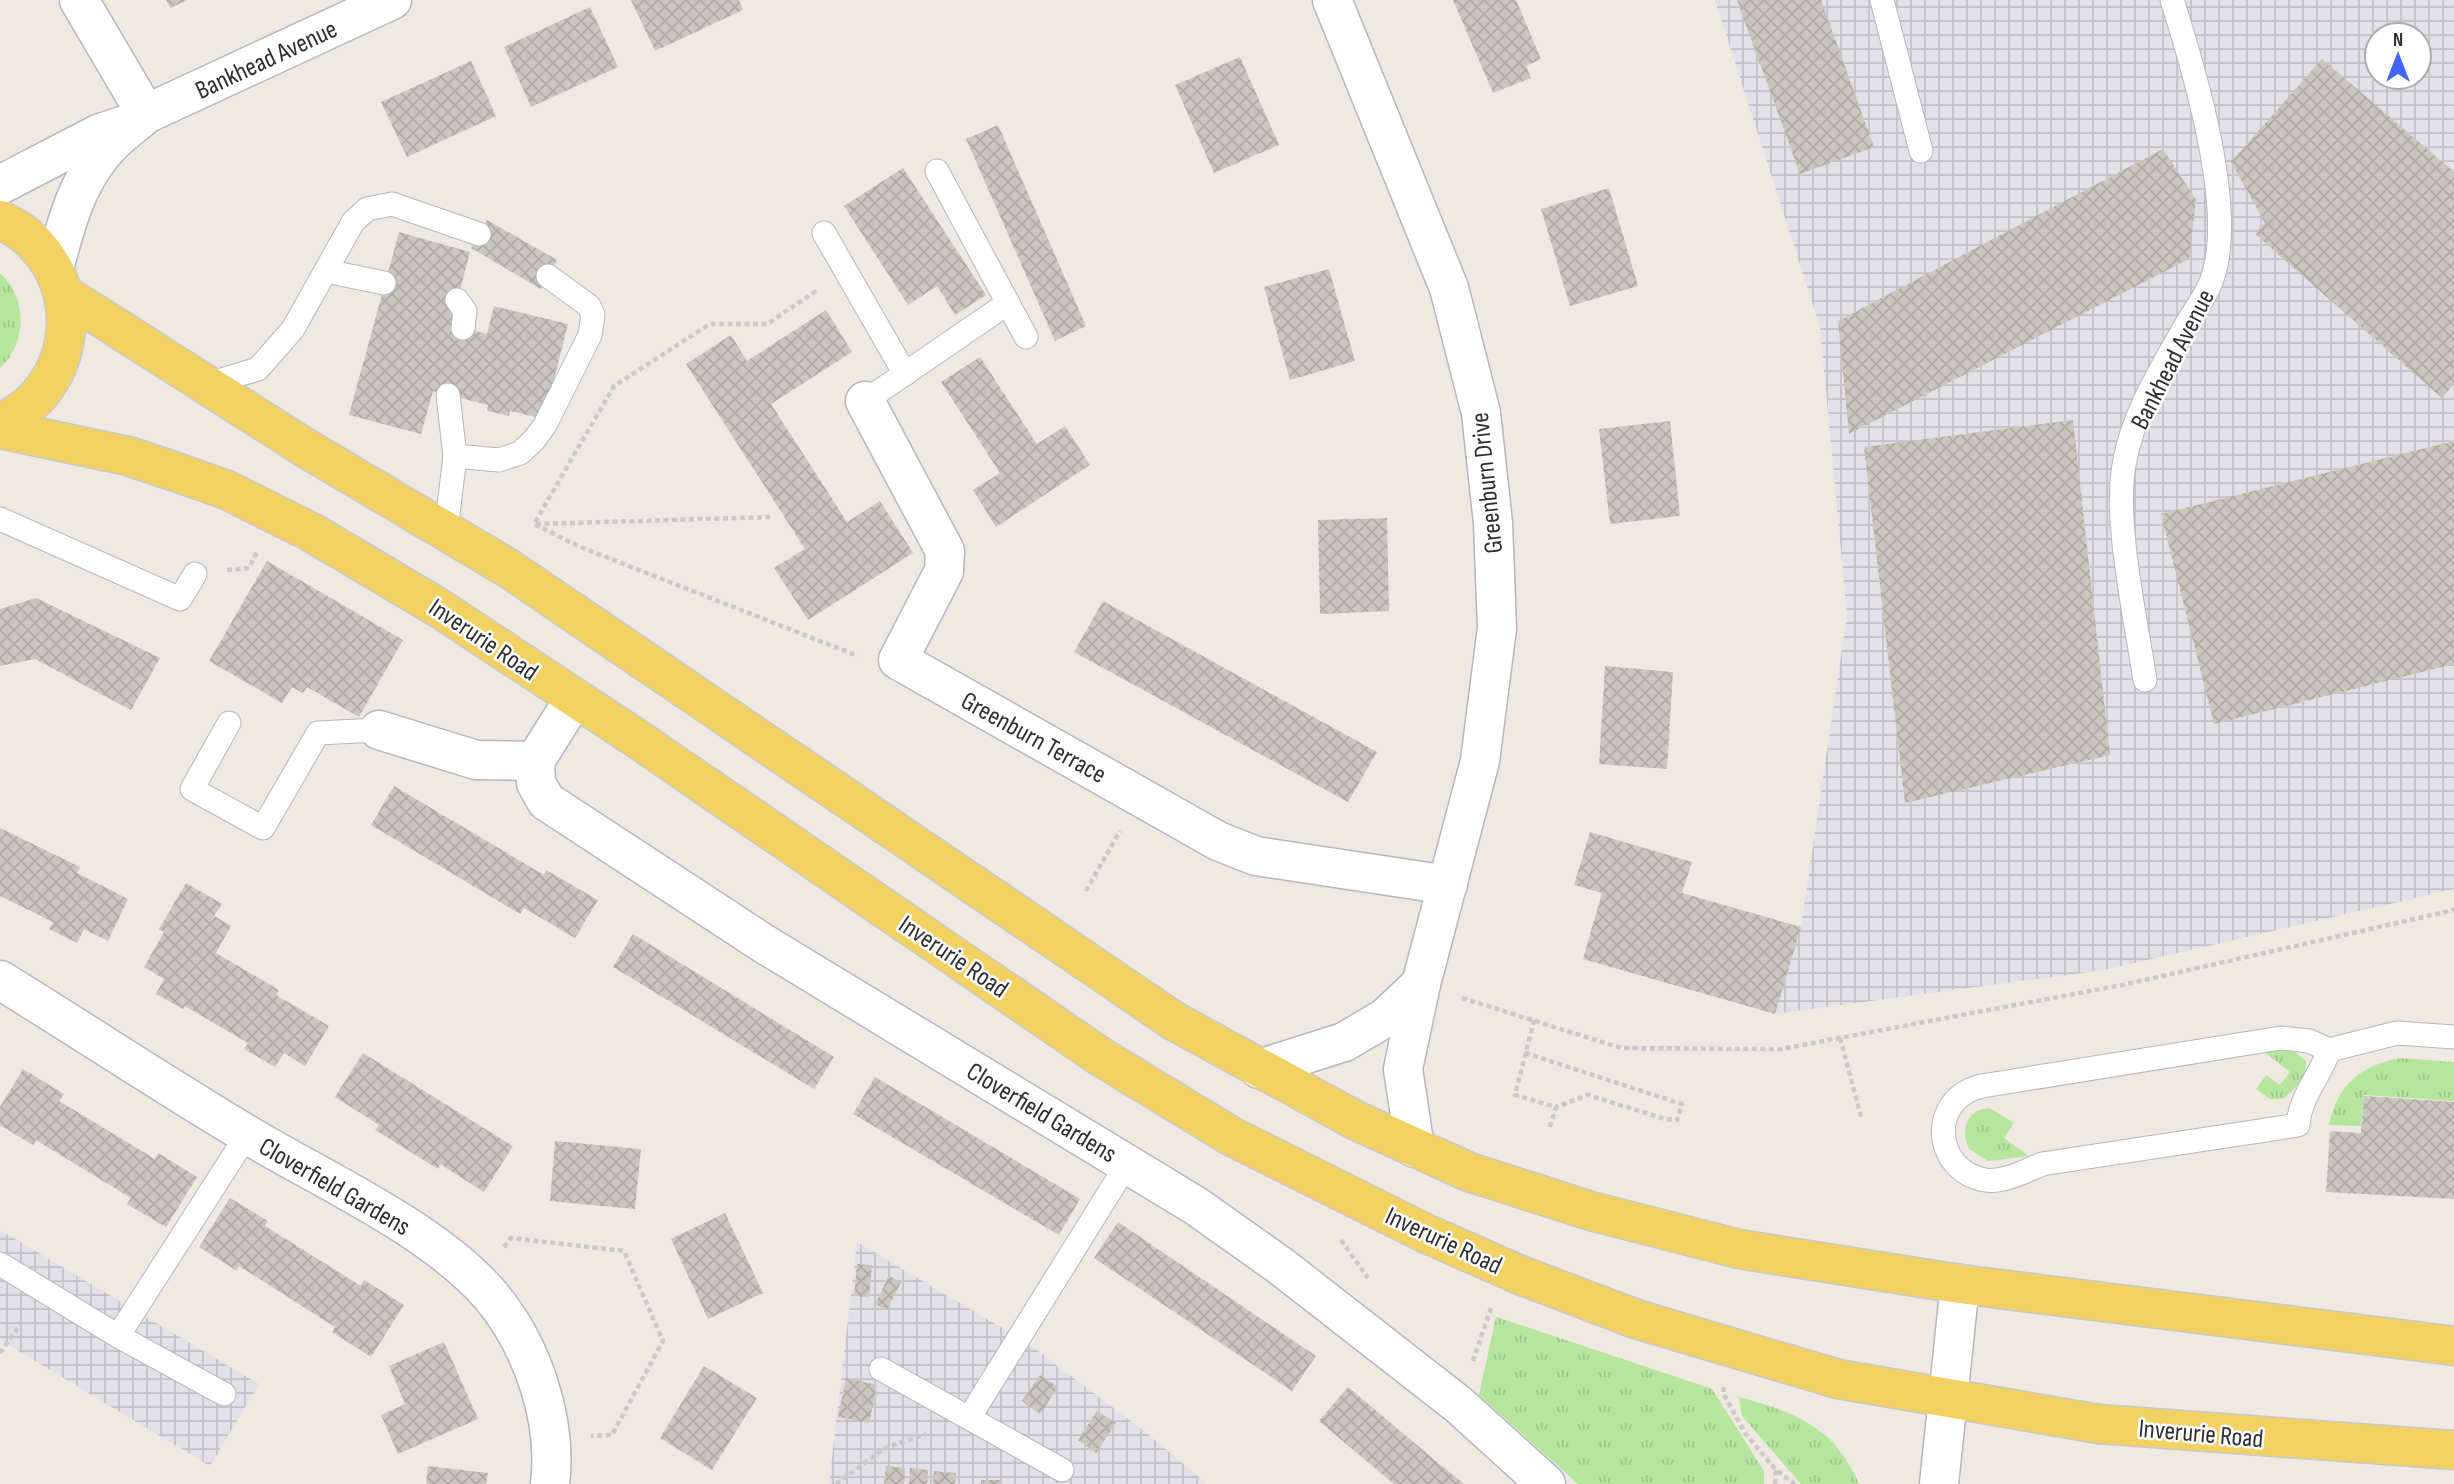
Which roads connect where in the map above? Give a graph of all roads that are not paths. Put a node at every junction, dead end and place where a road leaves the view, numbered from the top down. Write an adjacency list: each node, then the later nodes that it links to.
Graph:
1 (79, 0): 6 (street)
2 (392, 0): 6 (street, Bankhead Avenue)
3 (1332, 0): 36 (street, Greenburn Drive)
4 (1882, 0): 7 (lane)
5 (2172, 0): 31 (lane, Bankhead Avenue)
6 (143, 116): 9 (street, Bankhead Avenue); 15 (street, Bankhead Avenue)
7 (1921, 151)
8 (937, 171): 18 (lane)
9 (0, 185)
10 (0, 220): 15 (main road)
11 (824, 233): 21 (lane)
12 (479, 234): 13 (lane)
13 (326, 271): 16 (lane); 22 (lane)
14 (548, 276): 27 (lane)
15 (59, 281): 22 (main road); 25 (main road)
16 (384, 284)
17 (457, 300): 19 (lane)
18 (1008, 303): 20 (lane); 21 (lane)
19 (463, 328)
20 (1026, 337)
21 (905, 374): 24 (lane)
22 (205, 385): 29 (main road)
23 (448, 395): 27 (lane)
24 (865, 401): 36 (street, Greenburn Terrace)
25 (0, 423)
26 (0, 429): 32 (main road, Inverurie Road)
27 (455, 456): 29 (lane)
28 (0, 519): 30 (lane)
29 (446, 531): 41 (main road)
30 (195, 574)
31 (2146, 680)
32 (574, 699): 35 (street); 51 (main road, Inverurie Road)
33 (229, 723): 34 (lane)
34 (379, 730): 35 (street)
35 (535, 761): 44 (street, Cloverfield Gardens)
36 (1448, 885): 38 (street, Greenburn Drive)
37 (0, 980): 42 (street, Cloverfield Gardens)
38 (1421, 984): 41 (street); 43 (street, Greenburn Drive)
39 (2454, 1037): 40 (lane)
40 (2329, 1050): 40 (lane)
41 (1259, 1069): 43 (main road)
42 (247, 1135): 47 (lane); 55 (street, Cloverfield Gardens)
43 (1415, 1148): 46 (main road)
44 (1127, 1164): 52 (lane); 56 (street, Cloverfield Gardens)
45 (0, 1264): 47 (lane)
46 (1960, 1284): 48 (main road); 51 (street)
47 (118, 1336): 50 (lane)
48 (2454, 1346)
49 (881, 1369): 52 (lane)
50 (224, 1394)
51 (1950, 1399): 53 (main road, Inverurie Road); 57 (street)
52 (969, 1418): 54 (lane)
53 (2454, 1450)
54 (1062, 1470)
55 (550, 1484)
56 (1546, 1484)
57 (1940, 1484)

